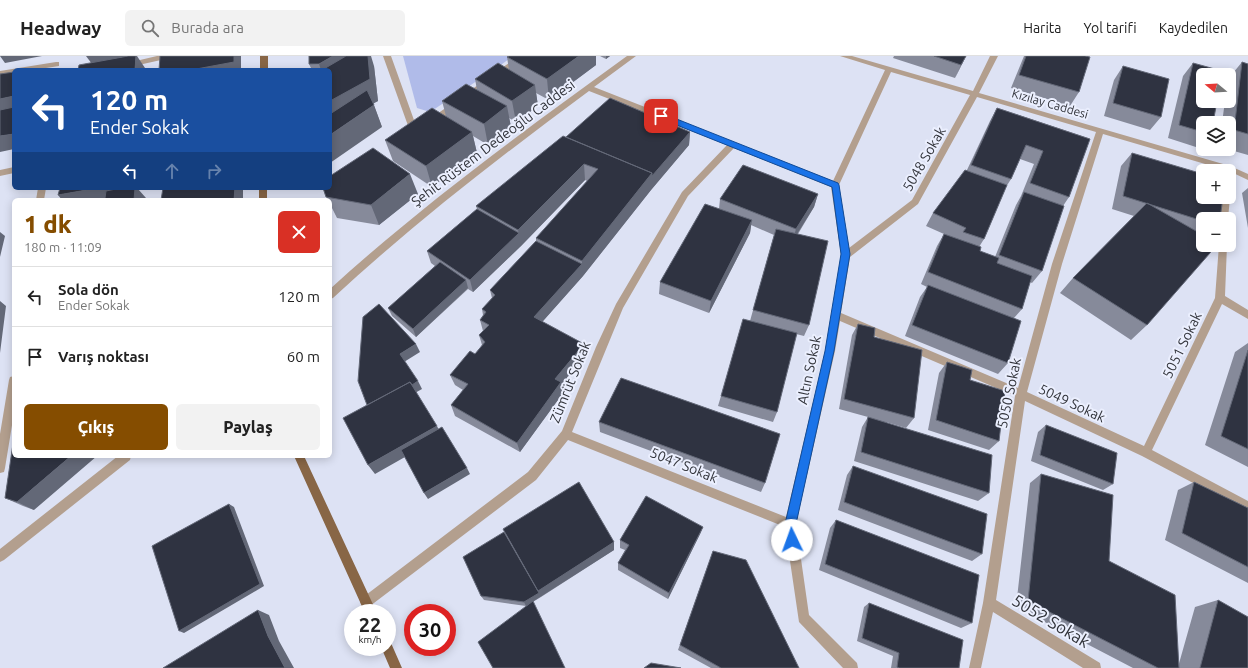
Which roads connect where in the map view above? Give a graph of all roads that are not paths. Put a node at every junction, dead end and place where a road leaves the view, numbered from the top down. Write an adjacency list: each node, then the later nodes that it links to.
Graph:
1 (167, 56): 10 (street)
2 (264, 56): 11 (main road)
3 (387, 56): 4 (street)
4 (524, 56)
5 (632, 56): 15 (street, Şehit Rüstem Dedeoğlu Caddesi)
6 (844, 56): 12 (street, Kızılay Caddesi)
7 (994, 56): 16 (street, 5048 Sokak)
8 (57, 63): 9 (street)
9 (29, 68)
10 (115, 68)
11 (264, 68)
12 (889, 69): 16 (street, Kızılay Caddesi); 24 (street)
13 (12, 71): 14 (street)
14 (0, 73)
15 (589, 88): 18 (street); 27 (street, Şehit Rüstem Dedeoğlu Caddesi)
16 (975, 94): 17 (street, Kızılay Caddesi); 26 (street, 5048 Sokak)
17 (1100, 131): 19 (street, Kızılay Caddesi); 34 (street, 5050 Sokak)
18 (733, 144): 24 (street); 35 (street, Zümrüt Sokak)
19 (1207, 164)
20 (12, 170): 21 (street)
21 (0, 173)
22 (1236, 173): 23 (street, Kızılay Caddesi)
23 (1248, 177)
24 (835, 185): 26 (street, Altın Sokak)
25 (1223, 252): 29 (street, 5051 Sokak)
26 (846, 254): 31 (street, Altın Sokak)
27 (338, 287): 28 (street, Şehit Rüstem Dedeoğlu Caddesi); 30 (street, Şehit Rüstem Dedeoğlu Caddesi)
28 (332, 293)
29 (1220, 298): 32 (street); 36 (street, 5051 Sokak)
30 (332, 299)
31 (836, 315): 34 (street, 5049 Sokak); 41 (street, Altın Sokak)
32 (1248, 315)
33 (12, 393): 39 (street)
34 (1020, 394): 36 (street, 5049 Sokak); 44 (street, 5050 Sokak)
35 (566, 434): 41 (street, 5047 Sokak); 43 (street, Zümrüt Sokak)
36 (1146, 452): 40 (street, 5049 Sokak)
37 (123, 458): 42 (street)
38 (300, 458): 43 (main road)
39 (0, 468)
40 (1248, 507)
41 (790, 524): 47 (street, Altın Sokak)
42 (0, 556)
43 (366, 602)
44 (989, 603): 48 (street, 5050 Sokak); 49 (street, 5052 Sokak)
45 (391, 656): 46 (main road)
46 (396, 668)
47 (852, 668)
48 (975, 668)
49 (1095, 668)

